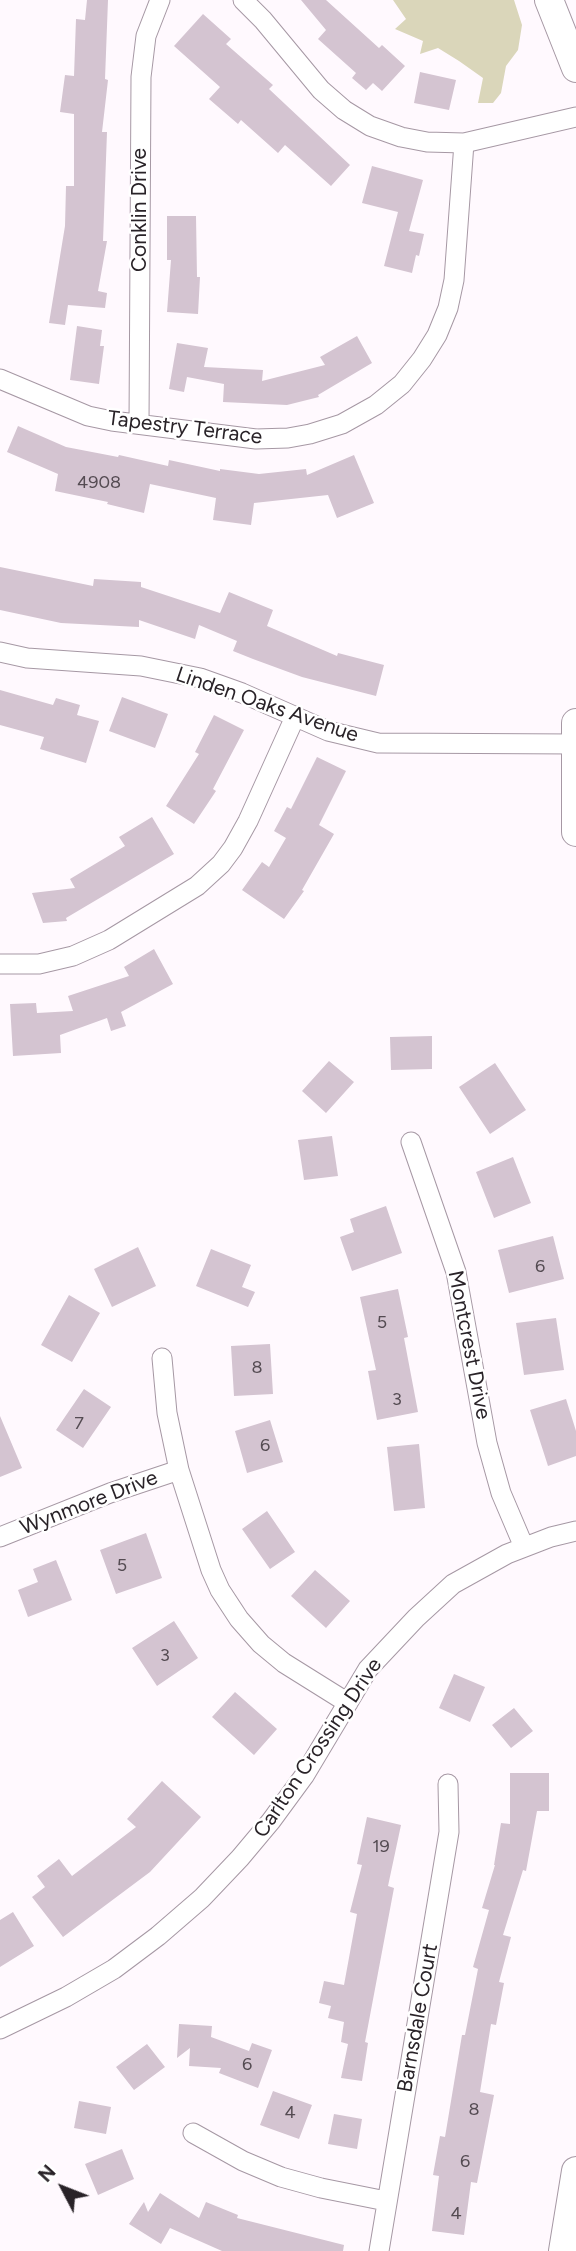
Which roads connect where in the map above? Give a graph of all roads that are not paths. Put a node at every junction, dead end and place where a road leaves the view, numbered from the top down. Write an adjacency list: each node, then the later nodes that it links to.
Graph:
1 (160, 0): 8 (street, Conklin Drive)
2 (243, 0): 6 (street)
3 (549, 0): 4 (street)
4 (576, 68)
5 (576, 117): 6 (street)
6 (464, 143): 8 (street, Tapestry Terrace)
7 (0, 379): 8 (street, Tapestry Terrace)
8 (139, 424)
9 (0, 652): 10 (street, Linden Oaks Avenue)
10 (295, 717): 11 (street, Linden Oaks Avenue); 13 (street)
11 (575, 737): 12 (street)
12 (576, 832)
13 (0, 964)
14 (411, 1142): 19 (street, Montcrest Drive)
15 (162, 1358): 16 (street)
16 (179, 1470): 18 (street, Wynmore Drive); 20 (street)
17 (576, 1531): 19 (street, Carlton Crossing Drive)
18 (0, 1537)
19 (524, 1548): 20 (street, Carlton Crossing Drive)
20 (348, 1703): 22 (street, Carlton Crossing Drive)
21 (448, 1784): 25 (street, Barnsdale Court)
22 (0, 2029)
23 (193, 2133): 25 (street)
24 (576, 2171): 27 (street)
25 (386, 2201): 26 (street, Barnsdale Court)
26 (379, 2251)
27 (564, 2251)

